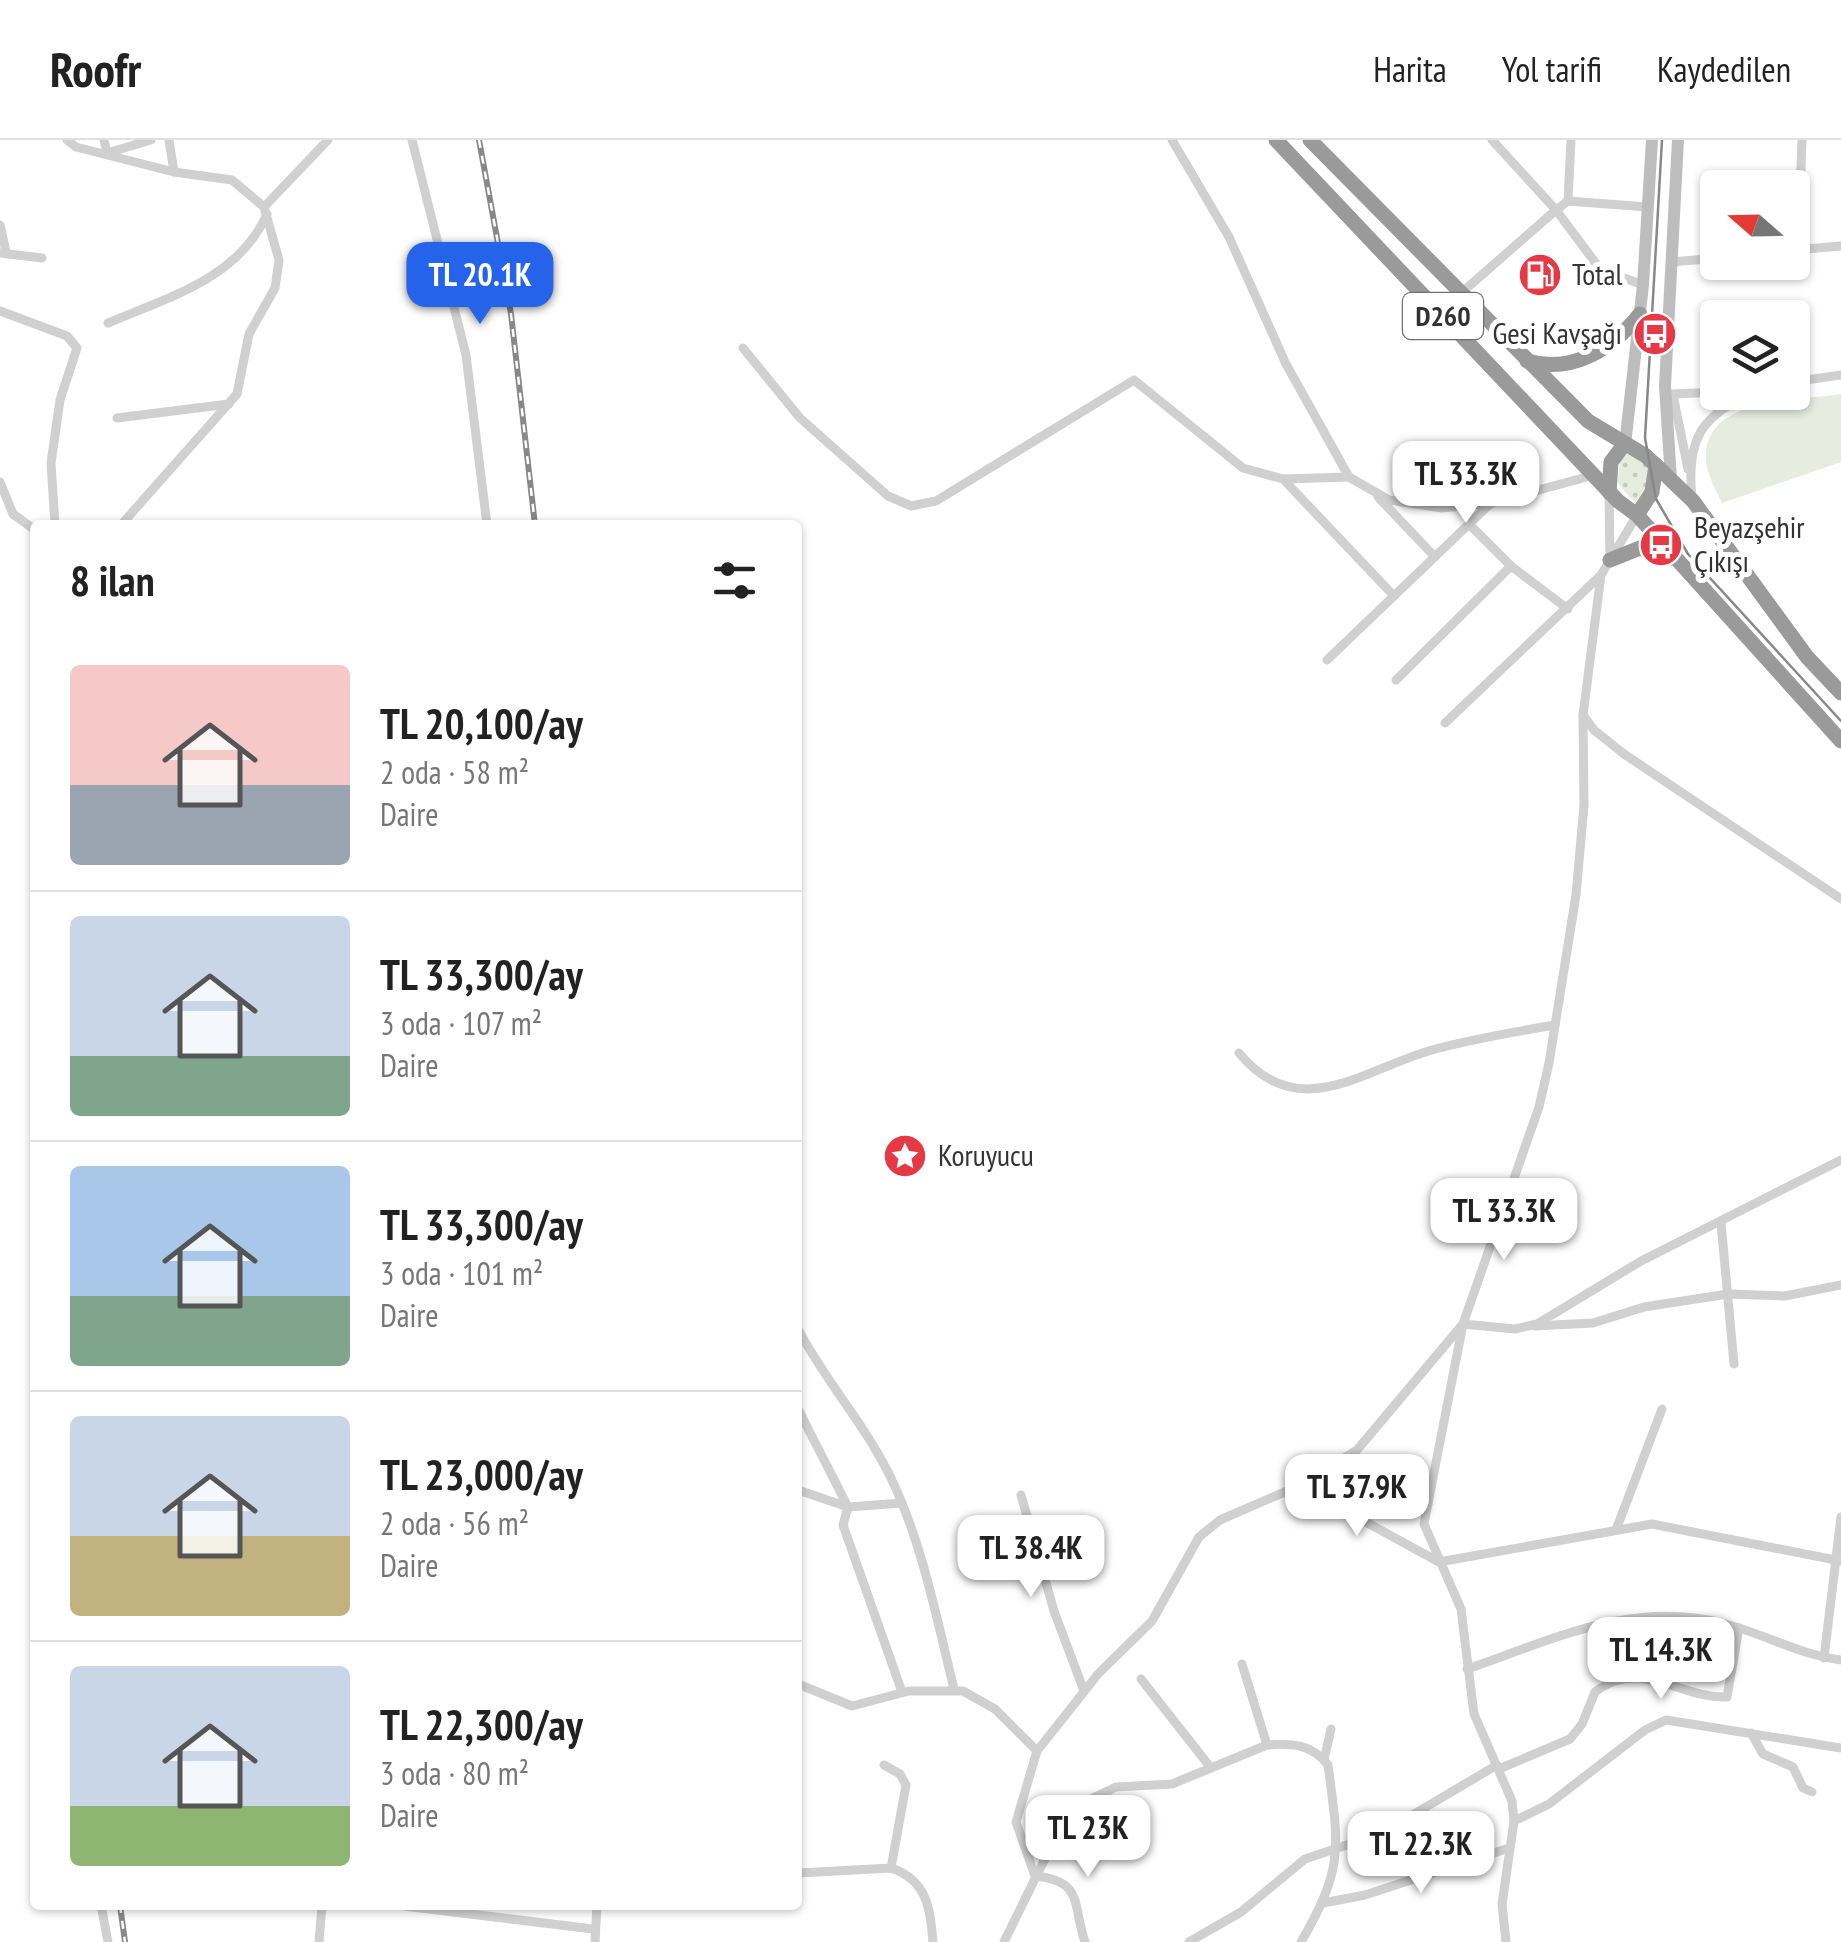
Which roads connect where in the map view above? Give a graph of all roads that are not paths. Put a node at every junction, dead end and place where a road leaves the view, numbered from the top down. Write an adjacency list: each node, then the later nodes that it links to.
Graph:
1 (104, 140): 15 (street)
2 (151, 140): 15 (street)
3 (168, 140): 17 (street)
4 (328, 140): 20 (street)
5 (412, 140): 58 (street)
6 (1172, 140): 47 (street)
7 (1276, 140): 45 (highway, D260)
8 (1310, 140): 30 (highway, D260)
9 (1492, 140): 21 (street)
10 (1571, 140): 18 (street)
11 (1652, 140): 19 (main road)
12 (1678, 140): 28 (main road)
13 (1802, 140): 16 (street)
14 (75, 142): 15 (street)
15 (107, 153): 17 (street)
16 (1800, 170)
17 (174, 172): 20 (street)
18 (1568, 201): 19 (street); 21 (street)
19 (1647, 208): 29 (main road)
20 (265, 210): 33 (street); 40 (street)
21 (1556, 210): 29 (street); 30 (street)
22 (0, 226): 25 (street)
23 (1841, 246): 24 (street)
24 (1810, 249)
25 (2, 254): 26 (street)
26 (42, 258)
27 (1700, 260): 28 (street)
28 (1671, 262): 39 (main road)
29 (1643, 285): 32 (main road)
30 (1460, 294): 35 (highway, D260)
31 (0, 311): 56 (street)
32 (1640, 314): 35 (highway); 43 (main road)
33 (108, 323)
34 (743, 348): 49 (street)
35 (1526, 361): 43 (highway, D260)
36 (1841, 375): 37 (street)
37 (1810, 379)
38 (1700, 393): 39 (street)
39 (1669, 394): 46 (street); 48 (main road)
40 (229, 404): 42 (street); 57 (street)
41 (1720, 410): 46 (street)
42 (118, 418)
43 (1621, 443): 44 (highway); 51 (highway)
44 (1656, 466): 48 (highway); 55 (highway)
45 (1594, 476): 51 (highway, D260); 54 (street)
46 (1690, 476): 53 (street)
47 (1349, 477): 49 (street); 52 (street)
48 (1671, 479): 53 (highway)
49 (1284, 480): 65 (street)
50 (0, 482): 60 (street)
51 (1610, 492): 55 (highway); 64 (street)
52 (1375, 494): 54 (street); 61 (street)
53 (1693, 501): 69 (highway)
54 (1492, 502): 59 (street)
55 (1638, 515): 62 (highway); 64 (street)
56 (55, 520)
57 (125, 520)
58 (486, 520)
59 (1469, 524): 61 (street); 63 (street)
60 (30, 526)
61 (1434, 557): 65 (street)
62 (1674, 559): 64 (highway); 72 (highway)
63 (1511, 566): 66 (street); 68 (street)
64 (1606, 568): 66 (street); 70 (street)
65 (1394, 596): 67 (street)
66 (1568, 609): 71 (street)
67 (1327, 660)
68 (1396, 680)
69 (1841, 693)
70 (1584, 715): 73 (street); 74 (street)
71 (1446, 723)
72 (1841, 740)
73 (1841, 900)
74 (1555, 1026): 75 (street); 80 (street)
75 (1239, 1053)
76 (1841, 1160): 77 (street)
77 (1721, 1223): 79 (street); 81 (street)
78 (1840, 1286): 79 (street)
79 (1728, 1294): 81 (street); 83 (street)
80 (1463, 1324): 81 (street); 87 (street); 95 (street)
81 (1530, 1326)
82 (802, 1335): 89 (street)
83 (1734, 1364)
84 (1662, 1409): 92 (street)
85 (802, 1417): 90 (street)
86 (802, 1491): 90 (street)
87 (1287, 1491): 95 (street); 104 (street)
88 (1021, 1495): 104 (street)
89 (902, 1504): 90 (street); 103 (street)
90 (848, 1507): 105 (street)
91 (1841, 1517): 93 (street)
92 (1616, 1530): 94 (street); 95 (street)
93 (1840, 1531): 94 (street)
94 (1838, 1560): 97 (street)
95 (1439, 1562): 100 (street)
96 (1739, 1628): 97 (street); 100 (street); 115 (street)
97 (1824, 1658): 98 (street)
98 (1841, 1660)
99 (1242, 1664): 109 (street)
100 (1467, 1669): 115 (street)
101 (1141, 1679): 116 (street)
102 (802, 1686): 105 (street)
103 (954, 1689): 105 (street); 112 (street)
104 (1084, 1690): 112 (street)
105 (902, 1692)
106 (1330, 1729): 113 (street)
107 (1751, 1734): 110 (street); 117 (street); 118 (street)
108 (1841, 1740): 110 (street)
109 (1267, 1745): 113 (street); 116 (street)
110 (1829, 1746): 111 (street)
111 (1841, 1748)
112 (1037, 1751): 123 (street)
113 (1324, 1760): 119 (street)
114 (884, 1765): 121 (street)
115 (1498, 1767): 118 (street); 119 (street)
116 (1211, 1768): 123 (street)
117 (1812, 1792)
118 (1514, 1821): 120 (street)
119 (1338, 1845): 124 (street); 136 (street)
120 (1508, 1848): 124 (street); 138 (street)
121 (892, 1868): 122 (street); 133 (street)
122 (802, 1873)
123 (1036, 1876): 134 (street); 135 (street)
124 (1323, 1903): 137 (street)
125 (102, 1910): 130 (street)
126 (322, 1910): 131 (street)
127 (439, 1910): 129 (street)
128 (596, 1910): 129 (street)
129 (593, 1928): 132 (street)
130 (108, 1942)
131 (319, 1942)
132 (595, 1942)
133 (933, 1942)
134 (1004, 1942)
135 (1085, 1942)
136 (1189, 1942)
137 (1301, 1942)
138 (1506, 1942)

